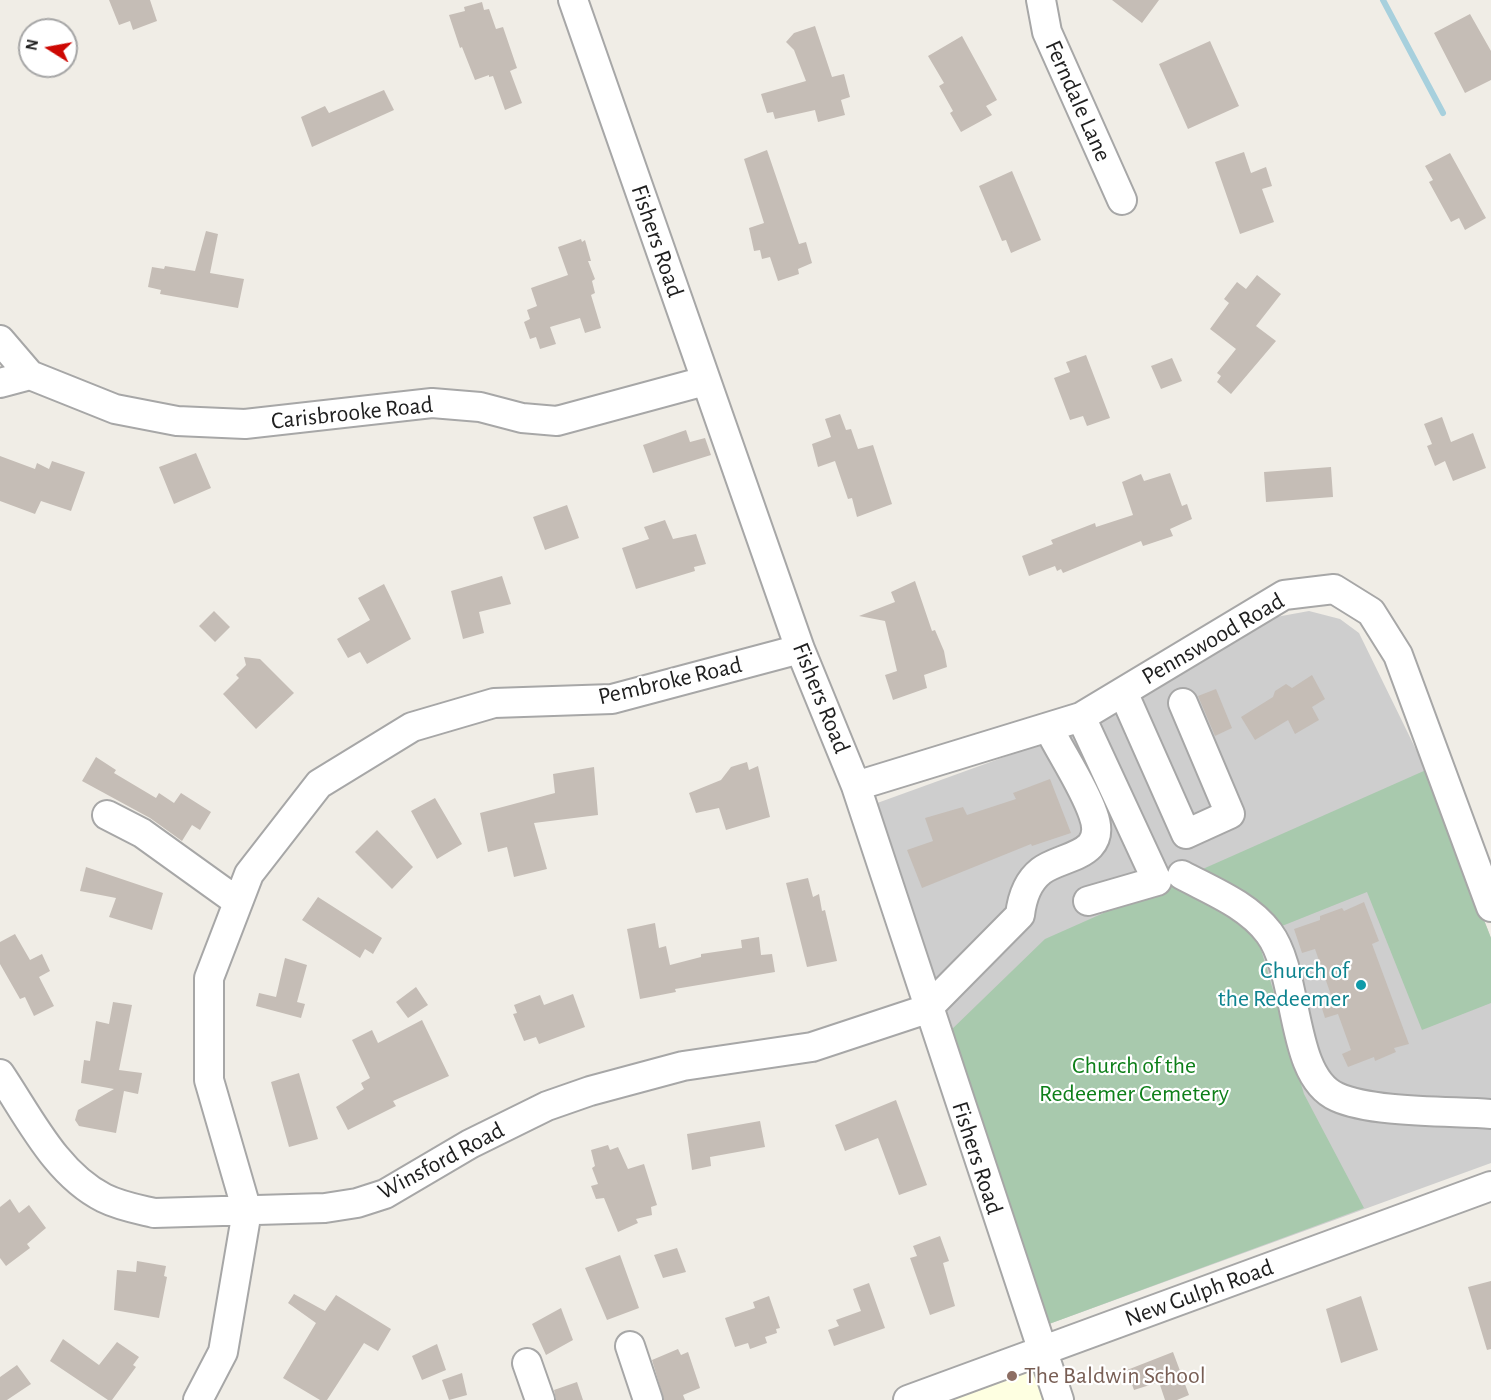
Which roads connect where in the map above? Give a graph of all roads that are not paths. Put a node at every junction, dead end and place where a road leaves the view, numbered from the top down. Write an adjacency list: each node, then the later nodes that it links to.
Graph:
1 (573, 0): 6 (street, Fishers Road)
2 (1041, 0): 3 (street, Ferndale Lane)
3 (1122, 200)
4 (0, 340): 5 (street)
5 (30, 375): 6 (street, Carisbrooke Road); 7 (street)
6 (705, 381): 8 (street, Fishers Road)
7 (0, 383)
8 (800, 649): 13 (street, Fishers Road); 18 (street, Pembroke Road)
9 (1123, 692): 11 (street, Pennswood Road); 15 (street); 19 (street, Pennswood Road)
10 (1183, 703): 15 (street)
11 (1081, 717): 12 (street, Pennswood Road); 16 (street)
12 (1048, 727): 13 (street, Pennswood Road); 20 (street)
13 (856, 786): 20 (street, Fishers Road)
14 (107, 815): 18 (street)
15 (1186, 834): 16 (street)
16 (1169, 878): 17 (street); 22 (street)
17 (1088, 901)
18 (238, 902): 24 (street, Pembroke Road)
19 (1491, 907)
20 (927, 1009): 24 (street, Winsford Road); 26 (street, Fishers Road)
21 (0, 1074): 24 (street, Winsford Road)
22 (1491, 1114)
23 (1491, 1186): 26 (street, New Gulph Road)
24 (247, 1211): 28 (street, Pembroke Road)
25 (630, 1346): 30 (street)
26 (1041, 1351): 31 (street, New Gulph Road); 32 (street, Fishers Road)
27 (527, 1363): 29 (street)
28 (198, 1400)
29 (540, 1400)
30 (648, 1400)
31 (908, 1400)
32 (1059, 1400)

